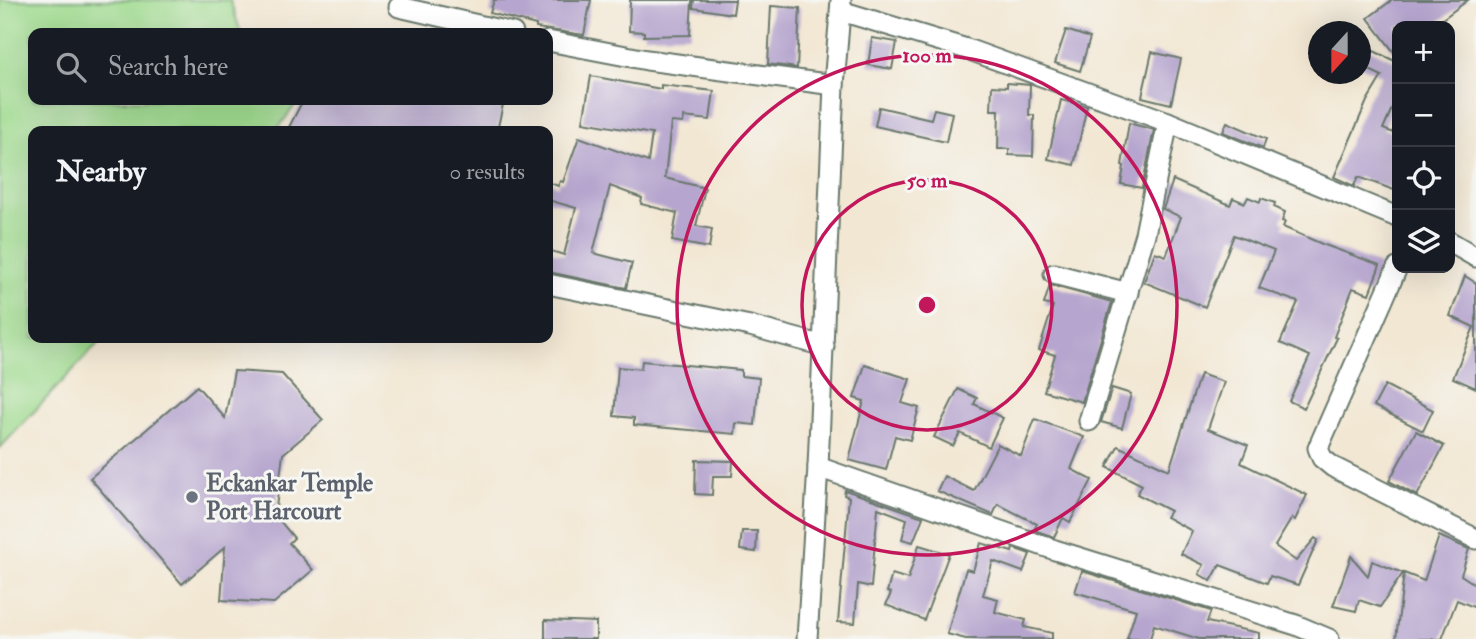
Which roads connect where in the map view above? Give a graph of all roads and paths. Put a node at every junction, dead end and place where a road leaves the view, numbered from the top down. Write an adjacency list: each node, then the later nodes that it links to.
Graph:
1 (841, 6): 5 (street); 6 (street)
2 (399, 7): 3 (street)
3 (491, 28)
4 (553, 42): 5 (street)
5 (834, 85): 14 (street)
6 (1168, 122): 7 (street); 13 (street)
7 (1392, 215)
8 (1455, 245): 9 (street)
9 (1476, 257)
10 (1395, 273): 17 (street)
11 (1054, 274): 13 (street)
12 (553, 285): 14 (street)
13 (1128, 293): 15 (street)
14 (824, 346): 16 (street)
15 (1089, 421)
16 (818, 467): 18 (street); 19 (street)
17 (1476, 539)
18 (807, 639)
19 (1329, 639)

